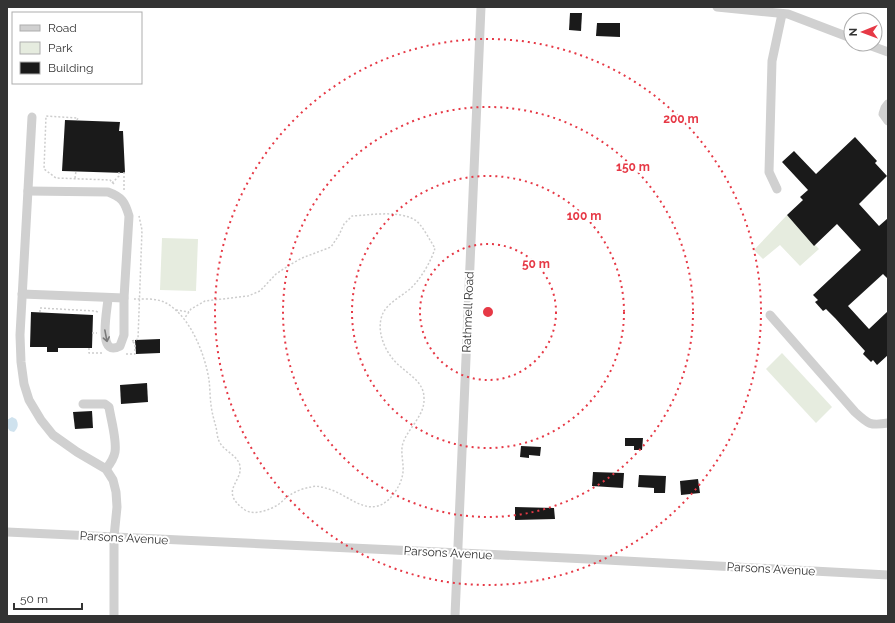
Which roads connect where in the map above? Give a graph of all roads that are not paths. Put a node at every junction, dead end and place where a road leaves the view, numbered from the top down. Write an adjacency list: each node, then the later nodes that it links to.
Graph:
1 (481, 7): 19 (street, Rathmell Road)
2 (717, 7): 3 (street)
3 (782, 11): 4 (street); 8 (street)
4 (843, 35)
5 (888, 104): 7 (street)
6 (32, 117): 9 (street)
7 (888, 121)
8 (777, 189)
9 (28, 191): 10 (street); 12 (street)
10 (22, 294): 11 (street); 16 (street)
11 (108, 298): 12 (street); 12 (street, one-way to 12)
12 (124, 300)
13 (770, 315): 15 (street)
14 (83, 404): 16 (street)
15 (888, 423)
16 (106, 469): 18 (street)
17 (7, 532): 18 (street, Parsons Avenue)
18 (114, 537): 19 (street, Parsons Avenue); 21 (street)
19 (458, 554): 20 (street, Parsons Avenue); 22 (street, Rathmell Road)
20 (888, 575)
21 (114, 616)
22 (455, 616)

